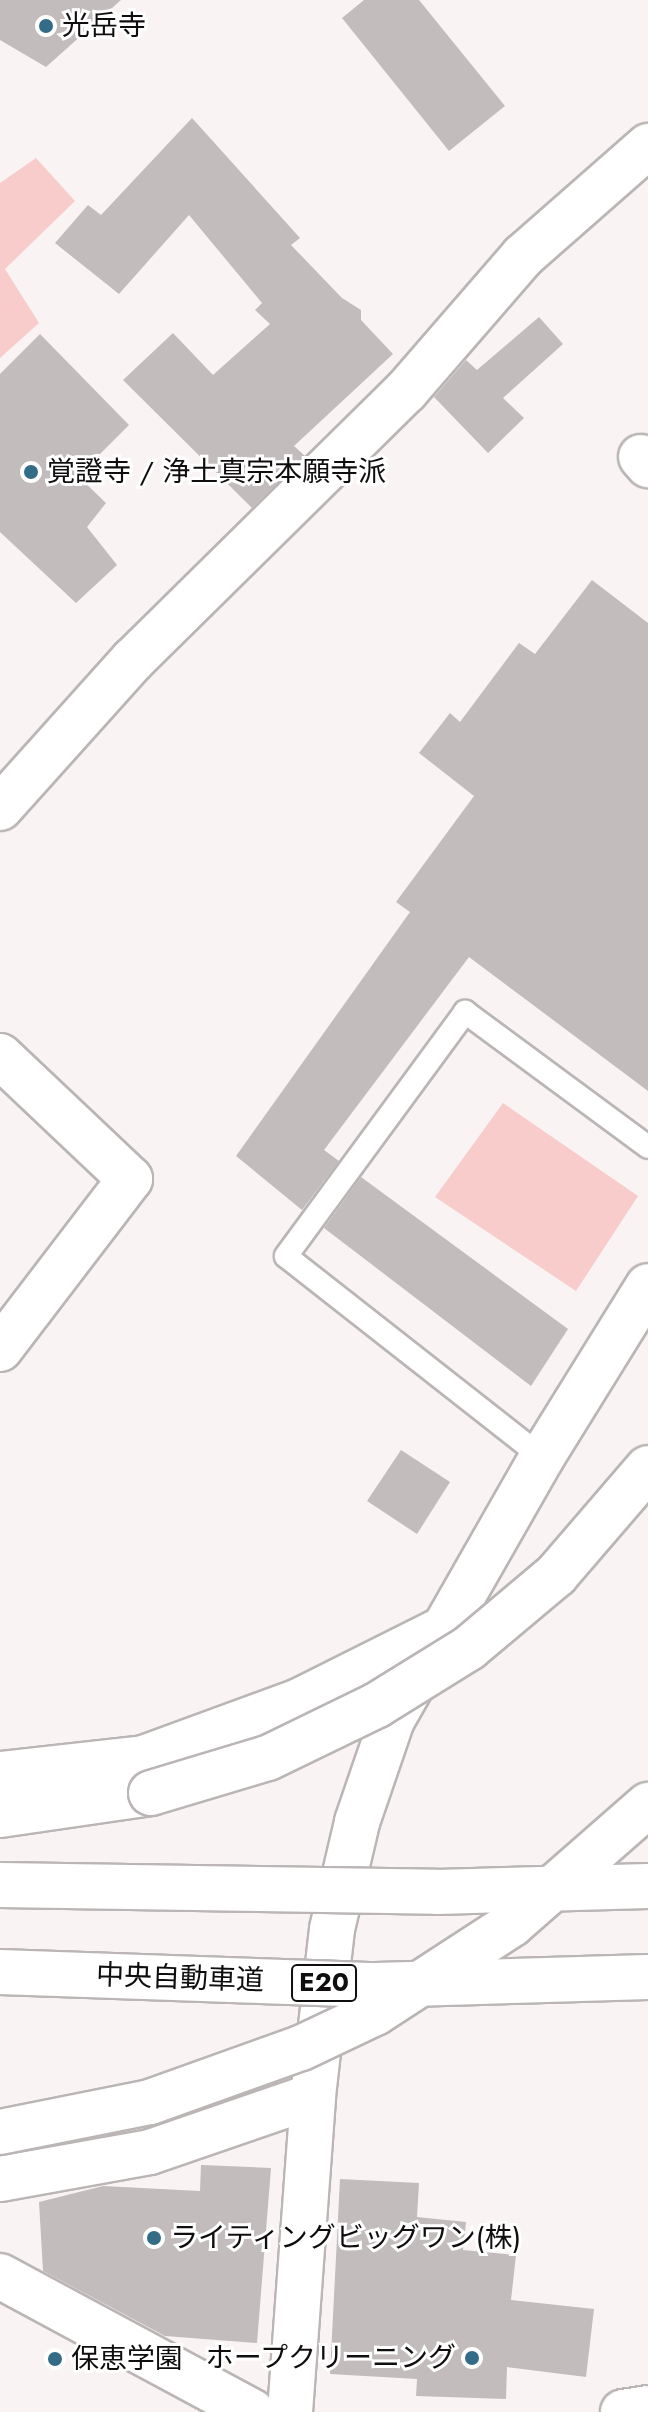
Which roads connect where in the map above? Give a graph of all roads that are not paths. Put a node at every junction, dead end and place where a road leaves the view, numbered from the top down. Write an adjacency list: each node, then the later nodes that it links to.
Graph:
1 (648, 146): 2 (main road)
2 (0, 808)
3 (0, 1056): 6 (main road)
4 (648, 1147): 7 (lane)
5 (648, 1286): 7 (main road)
6 (0, 1349)
7 (542, 1457): 9 (main road)
8 (648, 1468): 12 (main road, bridge)
9 (443, 1629): 10 (main road); 17 (main road)
10 (0, 1774)
11 (648, 1805): 18 (main road, bridge)
12 (0, 1815)
13 (0, 1885): 14 (main road, bridge)
14 (648, 1886)
15 (0, 1972): 16 (main road, 中央自動車道 / E20, bridge)
16 (648, 1977)
17 (313, 2096): 19 (main road); 23 (main road)
18 (0, 2132)
19 (0, 2179)
20 (0, 2276): 22 (main road)
21 (648, 2408): 24 (main road)
22 (253, 2412)
23 (290, 2412)
24 (623, 2412)

